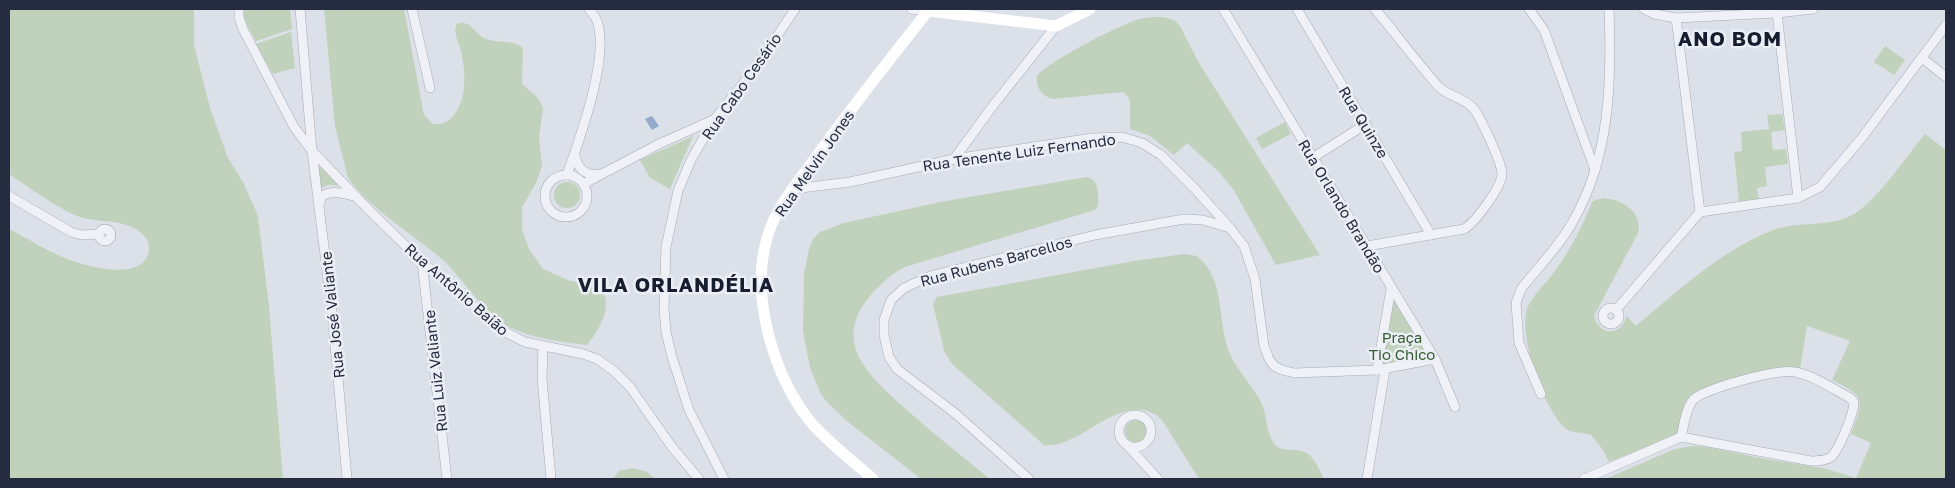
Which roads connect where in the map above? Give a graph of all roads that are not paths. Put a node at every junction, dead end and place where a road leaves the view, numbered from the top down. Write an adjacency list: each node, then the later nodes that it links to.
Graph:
1 (239, 9): 26 (street, Rua Antônio Baião)
2 (300, 9): 26 (street, Rua José Valiante)
3 (412, 9): 23 (street)
4 (589, 9): 27 (street)
5 (795, 9): 24 (street, Rua Cabo Cesário)
6 (911, 9): 15 (street)
7 (1090, 9): 20 (street)
8 (1223, 9): 28 (street, Rua Orlando Brandão)
9 (1296, 9): 25 (street, Rua Quinze)
10 (1375, 9): 42 (street)
11 (1529, 9): 30 (street)
12 (1609, 9): 30 (street)
13 (1644, 9): 18 (street)
14 (1813, 9): 17 (street)
15 (928, 11): 20 (street); 34 (street, Rua Melvin Jones)
16 (1758, 11): 17 (street); 18 (street)
17 (1777, 13): 37 (street)
18 (1676, 18): 39 (street)
19 (1946, 25): 21 (street)
20 (1056, 26): 29 (street)
21 (1922, 58): 22 (street); 37 (street)
22 (1946, 77)
23 (430, 88)
24 (714, 120): 31 (street); 58 (street, Rua Cabo Cesário)
25 (1366, 124): 28 (street); 42 (street, Rua Quinze)
26 (312, 151): 36 (street, Rua Antônio Baião); 38 (street, Rua José Valiante)
27 (575, 153): 31 (street); 32 (street)
28 (1314, 157): 43 (street, Rua Orlando Brandão)
29 (954, 160): 34 (street, Rua Tenente Luiz Fernando); 40 (street, Rua Tenente Luiz Fernando)
30 (1595, 170): 50 (street)
31 (602, 174): 33 (street)
32 (567, 175): 33 (street); 33 (street)
33 (583, 184)
34 (793, 189): 59 (street, Rua Melvin Jones)
35 (9, 196): 41 (street)
36 (356, 196): 38 (street); 44 (street, Rua Antônio Baião)
37 (1798, 198): 39 (street)
38 (319, 206): 54 (street, Rua José Valiante)
39 (1700, 212): 46 (street)
40 (1230, 228): 49 (street, Rua Tenente Luiz Fernando); 60 (street, Rua Rubens Barcellos)
41 (99, 234)
42 (1431, 235): 43 (street)
43 (1367, 246): 45 (street, Rua Orlando Brandão)
44 (422, 262): 47 (street, Rua Antônio Baião); 55 (street, Rua Luiz Valiante)
45 (1391, 289): 48 (street, Rua Orlando Brandão); 49 (street)
46 (1616, 310)
47 (543, 346): 56 (street); 57 (street, Rua Antônio Baião)
48 (1435, 360): 49 (street); 51 (street, Rua Orlando Brandão)
49 (1381, 370): 62 (street)
50 (1541, 394)
51 (1454, 407)
52 (1681, 437): 52 (street); 63 (street)
53 (1124, 442): 61 (street)
54 (347, 479)
55 (447, 479)
56 (551, 479)
57 (699, 479)
58 (724, 479)
59 (873, 479)
60 (1029, 479)
61 (1158, 479)
62 (1367, 479)
63 (1584, 479)

